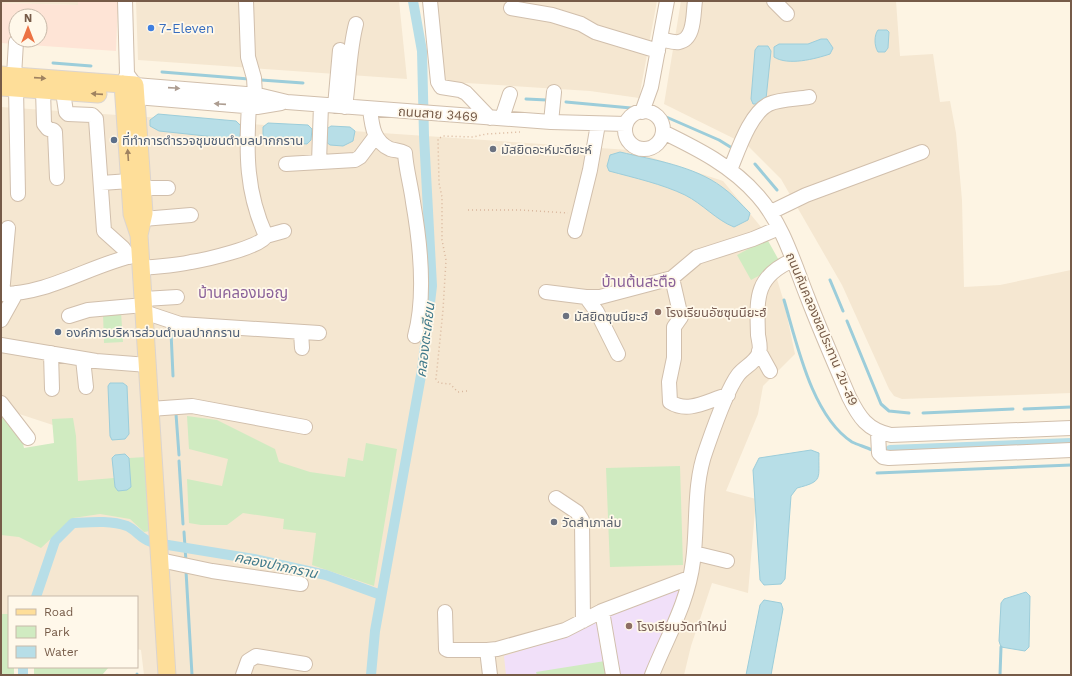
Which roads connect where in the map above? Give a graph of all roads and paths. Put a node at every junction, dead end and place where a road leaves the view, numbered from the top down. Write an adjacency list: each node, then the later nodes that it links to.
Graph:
1 (125, 1): 14 (street)
2 (246, 1): 20 (street)
3 (430, 1): 24 (street)
4 (667, 1): 10 (street)
5 (695, 1): 10 (street)
6 (774, 1): 8 (street)
7 (511, 8): 10 (street)
8 (787, 14)
9 (356, 24): 21 (street)
10 (659, 45): 23 (street)
11 (15, 48): 13 (street)
12 (340, 50): 21 (street)
13 (8, 81): 14 (main road, one-way to 14); 15 (main road); 39 (street)
14 (129, 87): 16 (main road, one-way to 16); 20 (street, ถนนสาย 3469); 37 (main road)
15 (43, 90): 16 (main road); 35 (street)
16 (63, 92): 36 (street)
17 (554, 92): 26 (street)
18 (510, 94): 24 (street)
19 (809, 97): 34 (street)
20 (252, 100): 21 (street, ถนนสาย 3469); 49 (street)
21 (334, 106): 22 (street, ถนนสาย 3469); 32 (street)
22 (376, 109): 24 (street, ถนนสาย 3469); 29 (street)
23 (646, 112): 28 (street); 30 (street)
24 (496, 118): 25 (street, ถนนสาย 3469)
25 (520, 120): 26 (street, ถนนสาย 3469); 73 (path)
26 (552, 122): 27 (street, ถนนสาย 3469)
27 (595, 125): 28 (street, ถนนสาย 3469); 42 (street)
28 (625, 128): 30 (street)
29 (375, 137): 32 (street); 62 (street)
30 (661, 137): 34 (street, ถนนคันคลองชลประทาน 2ข-ส9)
31 (922, 152): 41 (street)
32 (319, 162): 33 (street)
33 (286, 164)
34 (727, 168): 41 (street, ถนนคันคลองชลประทาน 2ข-ส9)
35 (56, 178)
36 (101, 183): 37 (street); 50 (street)
37 (136, 185): 38 (street); 44 (main road)
38 (168, 188)
39 (18, 194)
40 (468, 210): 42 (path)
41 (771, 212): 46 (street, ถนนคันคลองชลประทาน 2ข-ส9)
42 (579, 214): 48 (street)
43 (191, 215): 44 (street)
44 (141, 227): 50 (main road)
45 (8, 228): 54 (street)
46 (779, 228): 51 (street, ถนนคันคลองชลประทาน 2ข-ส9); 52 (street)
47 (284, 231): 49 (street)
48 (575, 231)
49 (266, 236): 50 (street)
50 (137, 260): 54 (street); 57 (main road)
51 (793, 260): 65 (street); 79 (street, ถนนคันคลองชลประทาน 2ข-ส9)
52 (672, 278): 56 (street); 74 (street)
53 (546, 292): 56 (street)
54 (6, 294): 59 (street)
55 (177, 297): 57 (street)
56 (586, 297): 67 (street)
57 (144, 306): 58 (street); 60 (street); 69 (main road)
58 (68, 316)
59 (1, 320)
60 (302, 332): 61 (street); 64 (street)
61 (319, 333)
62 (415, 336)
63 (1, 345): 66 (street)
64 (302, 348)
65 (759, 351): 70 (street); 74 (street)
66 (52, 353): 68 (street); 72 (street)
67 (618, 354)
68 (83, 359): 69 (street); 71 (street)
69 (148, 365): 76 (main road)
70 (770, 371)
71 (86, 387)
72 (52, 389)
73 (467, 391)
74 (728, 395): 83 (street)
75 (1, 403): 80 (street)
76 (150, 409): 77 (street); 84 (main road)
77 (305, 427)
78 (1071, 428): 79 (street)
79 (878, 433): 81 (street)
80 (28, 438)
81 (1071, 450)
82 (556, 498): 90 (street)
83 (694, 553): 85 (street); 86 (street)
84 (160, 560): 87 (street); 93 (main road)
85 (727, 561)
86 (689, 578): 88 (street); 97 (street)
87 (302, 584)
88 (602, 611): 90 (street); 96 (street)
89 (445, 612): 91 (street)
90 (583, 621): 91 (street)
91 (487, 650): 95 (street)
92 (305, 664): 94 (street)
93 (166, 675)
94 (243, 675)
95 (490, 675)
96 (613, 675)
97 (652, 675)

